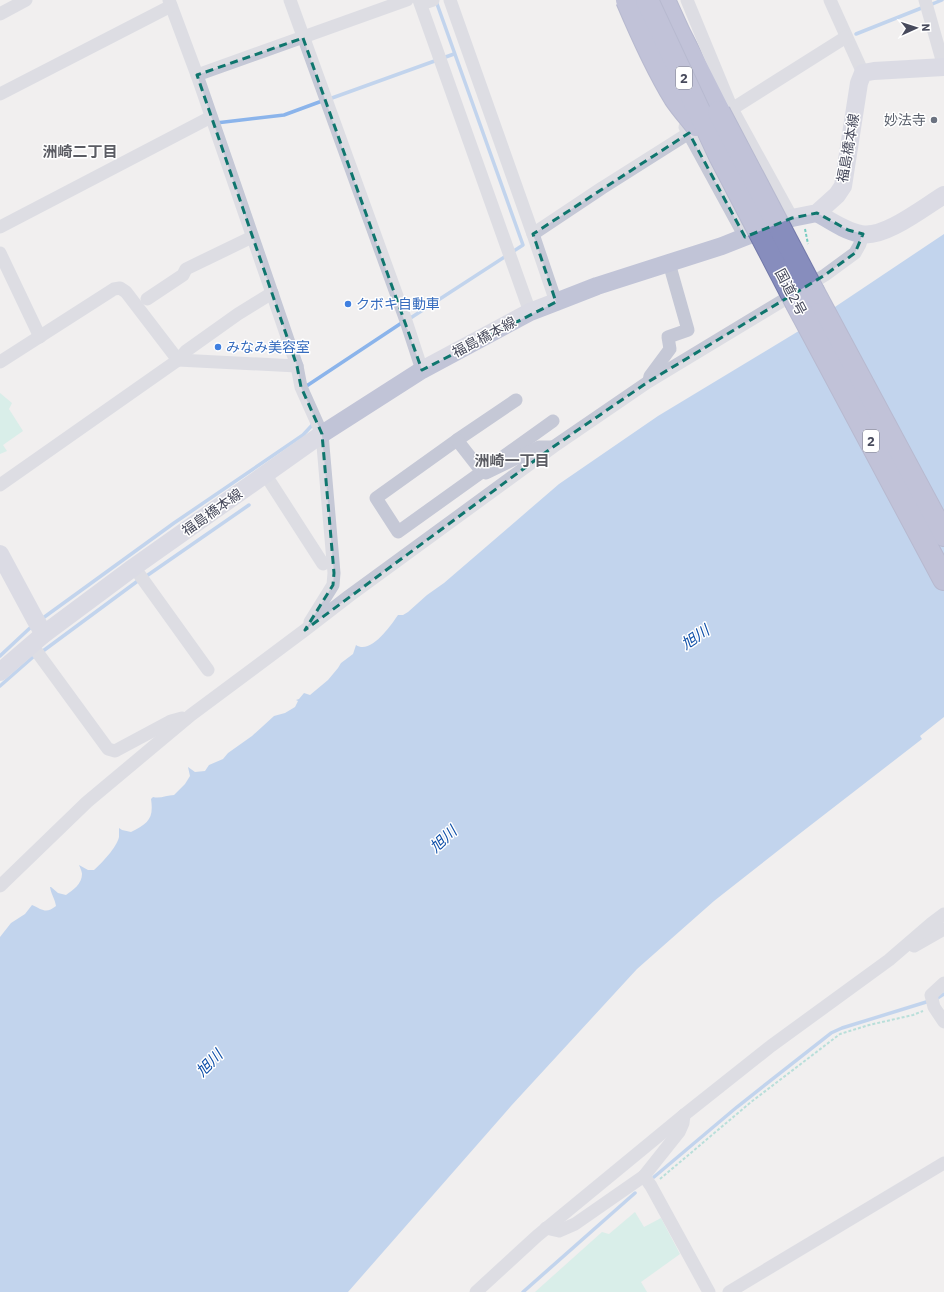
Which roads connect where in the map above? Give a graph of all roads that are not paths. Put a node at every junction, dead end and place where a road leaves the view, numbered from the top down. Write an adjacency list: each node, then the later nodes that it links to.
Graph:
1 (26, 0): 15 (street)
2 (290, 0): 17 (street)
3 (407, 0): 17 (street)
4 (450, 0): 32 (street)
5 (617, 0): 24 (street)
6 (627, 0): 25 (highway, bridge)
7 (647, 0): 25 (highway, 国道2号 / 2, bridge)
8 (664, 0): 22 (highway, 国道2号 / 2)
9 (676, 0): 22 (highway)
10 (687, 0): 22 (street)
11 (830, 0): 16 (street)
12 (426, 1): 39 (street)
13 (170, 3): 20 (street); 21 (street)
14 (926, 3): 18 (street)
15 (0, 14)
16 (846, 36): 19 (street); 22 (street)
17 (303, 38): 20 (street); 44 (street)
18 (944, 67): 19 (main road)
19 (863, 73): 27 (main road, 福島橋本線)
20 (196, 75): 23 (street)
21 (0, 94)
22 (726, 110): 24 (street); 28 (street); 54 (highway, 国道2号 / 2, bridge)
23 (211, 117): 29 (street); 31 (street)
24 (689, 133): 32 (street); 33 (street)
25 (720, 156): 58 (highway, 国道2号 / 2, bridge)
26 (944, 195): 30 (main road)
27 (817, 213): 28 (main road, 福島橋本線); 30 (main road)
28 (792, 218): 33 (main road, 福島橋本線)
29 (0, 227)
30 (863, 234): 45 (street)
31 (252, 237): 36 (street); 37 (street)
32 (534, 237): 38 (street)
33 (746, 238): 35 (main road, 福島橋本線)
34 (0, 252): 40 (street)
35 (669, 263): 38 (main road, 福島橋本線); 45 (street)
36 (272, 293): 41 (street); 43 (street)
37 (147, 299)
38 (556, 302): 39 (main road, 福島橋本線)
39 (530, 312): 44 (main road, 福島橋本線)
40 (40, 337): 41 (street); 42 (street)
41 (178, 360): 43 (street); 53 (street)
42 (0, 362)
43 (297, 366): 48 (street)
44 (422, 370): 48 (main road, 福島橋本線)
45 (648, 382): 50 (street)
46 (516, 400): 49 (street)
47 (553, 421): 51 (street)
48 (318, 426): 52 (main road, 福島橋本線); 59 (street)
49 (457, 440): 51 (street); 51 (street)
50 (553, 447): 51 (street); 59 (street)
51 (482, 472)
52 (265, 474): 56 (street); 57 (main road, 福島橋本線)
53 (0, 485)
54 (944, 535)
55 (0, 554): 60 (main road)
56 (323, 564)
57 (139, 575): 60 (main road, 福島橋本線); 61 (street)
58 (944, 579)
59 (305, 630): 63 (street)
60 (38, 640): 62 (main road, 福島橋本線); 63 (street)
61 (208, 670)
62 (0, 672)
63 (191, 715): 64 (street)
64 (0, 886)
65 (944, 914): 67 (street)
66 (944, 929): 67 (street)
67 (889, 960): 70 (street)
68 (944, 983): 69 (street)
69 (944, 1022)
70 (684, 1115): 72 (street); 73 (street)
71 (944, 1163): 76 (street)
72 (648, 1181): 73 (street); 75 (street)
73 (546, 1228): 74 (street)
74 (476, 1292)
75 (709, 1292)
76 (729, 1292)

